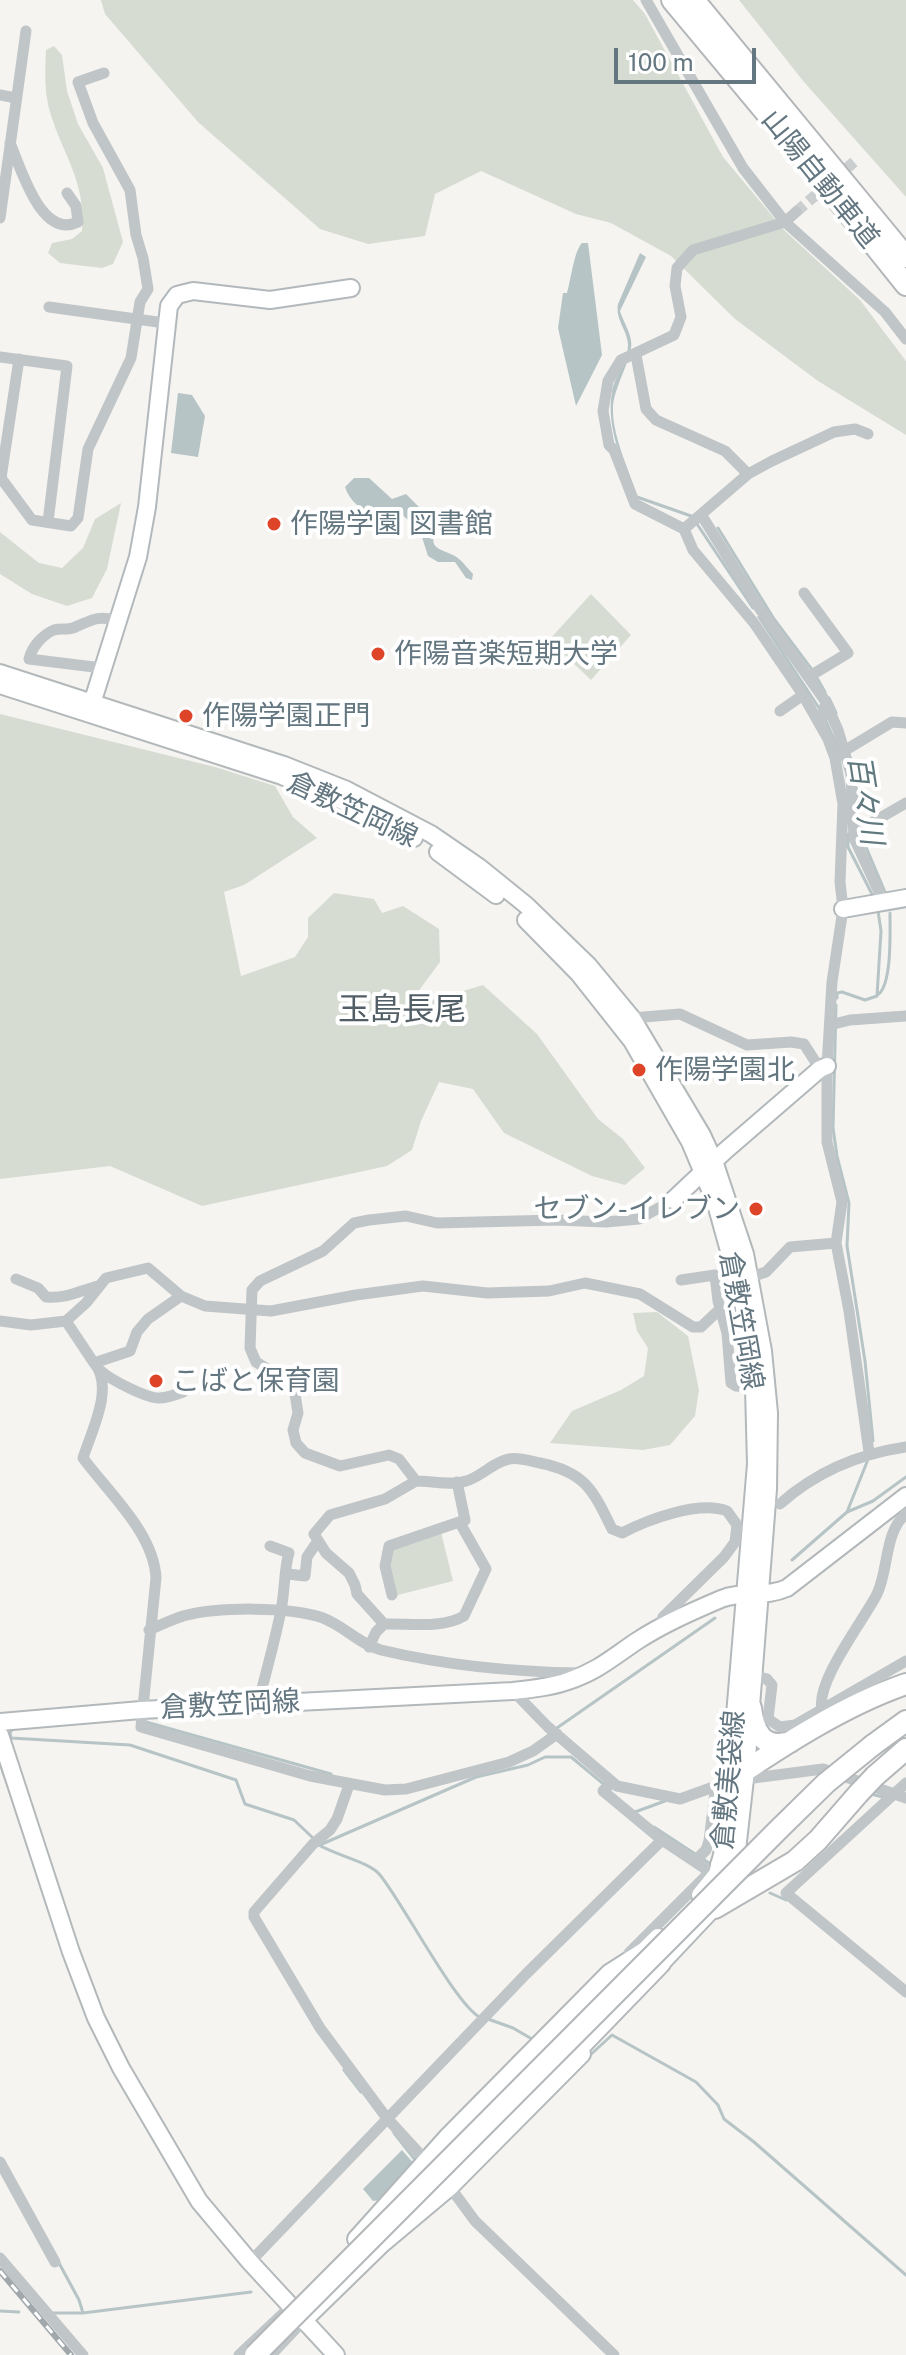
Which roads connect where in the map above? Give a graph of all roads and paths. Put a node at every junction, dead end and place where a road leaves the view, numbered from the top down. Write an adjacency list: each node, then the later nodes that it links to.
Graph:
1 (646, 0): 12 (street)
2 (672, 0): 14 (highway, 山陽自動車道)
3 (694, 0): 13 (highway, 山陽自動車道)
4 (26, 31): 7 (street)
5 (104, 73): 17 (street)
6 (0, 95): 7 (street)
7 (16, 98): 8 (street)
8 (10, 142): 9 (street); 11 (street)
9 (67, 193)
10 (796, 212): 12 (street)
11 (0, 218)
12 (785, 222): 19 (street); 21 (street)
13 (906, 257)
14 (906, 285)
15 (351, 288): 18 (main road)
16 (49, 307): 17 (street)
17 (138, 320): 18 (street); 26 (street)
18 (165, 323): 29 (main road)
19 (906, 339)
20 (0, 357): 22 (street)
21 (630, 357): 24 (street); 25 (street)
22 (19, 359): 26 (street); 26 (street)
23 (868, 434): 24 (street)
24 (748, 474): 25 (street)
25 (695, 521): 28 (street); 30 (street)
26 (48, 522)
27 (804, 593): 33 (street)
28 (765, 616): 30 (street); 33 (street)
29 (116, 620): 31 (main road); 31 (street)
30 (754, 623): 35 (street)
31 (102, 668): 37 (main road)
32 (0, 673): 37 (main road, 倉敷笠岡線)
33 (813, 674): 36 (street)
34 (0, 685): 37 (main road, 倉敷笠岡線)
35 (803, 695): 38 (street); 39 (street)
36 (825, 704): 39 (street); 41 (street)
37 (90, 708): 48 (main road, 倉敷笠岡線); 51 (main road, 倉敷笠岡線)
38 (780, 711)
39 (820, 723): 43 (street)
40 (906, 723): 41 (street)
41 (847, 749): 43 (street)
42 (906, 803): 43 (street)
43 (852, 835): 45 (street); 46 (street)
44 (906, 898): 45 (main road)
45 (877, 902): 46 (main road)
46 (843, 909): 49 (street)
47 (906, 1016): 49 (street)
48 (632, 1018): 50 (street); 51 (main road, 倉敷笠岡線)
49 (832, 1025): 50 (street)
50 (823, 1067): 51 (main road); 53 (street)
51 (709, 1166): 52 (main road); 54 (main road, 倉敷笠岡線); 64 (main road, 倉敷笠岡線)
52 (673, 1200): 60 (street)
53 (836, 1243): 54 (street); 67 (street)
54 (751, 1277): 78 (main road, 倉敷笠岡線)
55 (16, 1279): 57 (street)
56 (681, 1280): 59 (street)
57 (98, 1286): 58 (street); 62 (street)
58 (181, 1296): 60 (street); 63 (street)
59 (720, 1309): 60 (street); 64 (street)
60 (251, 1310): 68 (street)
61 (0, 1321): 62 (street)
62 (66, 1321): 63 (street)
63 (98, 1367): 65 (street); 82 (street)
64 (754, 1388): 78 (main road, 倉敷笠岡線)
65 (183, 1392)
66 (906, 1447): 67 (street)
67 (869, 1452): 71 (street)
68 (416, 1481): 69 (street); 74 (street)
69 (457, 1482): 73 (street); 81 (street)
70 (906, 1496): 78 (main road)
71 (780, 1504)
72 (906, 1514): 91 (street)
73 (460, 1523): 77 (street); 80 (street)
74 (317, 1542): 76 (street); 80 (street)
75 (270, 1546): 76 (street)
76 (288, 1574): 79 (street)
77 (392, 1595)
78 (753, 1595): 81 (main road, 倉敷笠岡線); 86 (main road, 倉敷美袋線); 101 (main road, 倉敷美袋線)
79 (281, 1610): 82 (street); 83 (street); 89 (street)
80 (384, 1624): 83 (street)
81 (658, 1629): 85 (main road, 倉敷笠岡線)
82 (149, 1630): 92 (street)
83 (369, 1647): 85 (street)
84 (906, 1661): 91 (street)
85 (590, 1673): 88 (main road, 倉敷笠岡線)
86 (753, 1676): 90 (main road, 倉敷美袋線); 91 (street)
87 (906, 1684): 98 (highway)
88 (513, 1691): 89 (main road, 倉敷笠岡線); 96 (street)
89 (258, 1704): 92 (main road, 倉敷笠岡線)
90 (751, 1708): 98 (highway); 101 (main road, 倉敷美袋線)
91 (822, 1710)
92 (140, 1717): 94 (main road, 倉敷笠岡線); 102 (street)
93 (906, 1721): 99 (highway)
94 (0, 1722)
95 (906, 1728): 99 (highway)
96 (552, 1731): 102 (street); 104 (street)
97 (0, 1737): 123 (main road)
98 (792, 1741): 101 (highway)
99 (873, 1745): 120 (highway, bridge)
100 (906, 1749): 111 (highway, bridge)
101 (734, 1778): 104 (street); 105 (street); 108 (street); 109 (main road, 倉敷美袋線); 110 (main road, 倉敷美袋線)
102 (347, 1781): 116 (street)
103 (906, 1783): 105 (street)
104 (608, 1786): 107 (street)
105 (890, 1797): 106 (street); 115 (street)
106 (906, 1798)
107 (662, 1840): 108 (street); 116 (street)
108 (698, 1859): 114 (street)
109 (721, 1865): 110 (highway); 113 (main road, 倉敷美袋線)
110 (731, 1885): 111 (highway); 112 (main road, 倉敷美袋線)
111 (753, 1886): 112 (highway)
112 (715, 1908): 113 (main road, 倉敷美袋線)
113 (652, 1956): 114 (main road); 119 (main road); 120 (highway, bridge); 120 (highway, bridge)
114 (609, 1973): 117 (main road)
115 (906, 1992)
116 (386, 2117): 117 (street); 123 (street)
117 (423, 2157): 119 (street); 124 (main road)
118 (0, 2162): 122 (street)
119 (450, 2187): 125 (main road); 131 (street)
120 (376, 2234): 128 (highway, bridge)
121 (0, 2258): 126 (street)
122 (55, 2262)
123 (250, 2262): 124 (main road)
124 (290, 2307): 125 (main road); 127 (street)
125 (303, 2321): 129 (street); 130 (main road)
126 (83, 2355)
127 (239, 2355)
128 (255, 2355)
129 (271, 2355)
130 (336, 2355)
131 (614, 2355)

